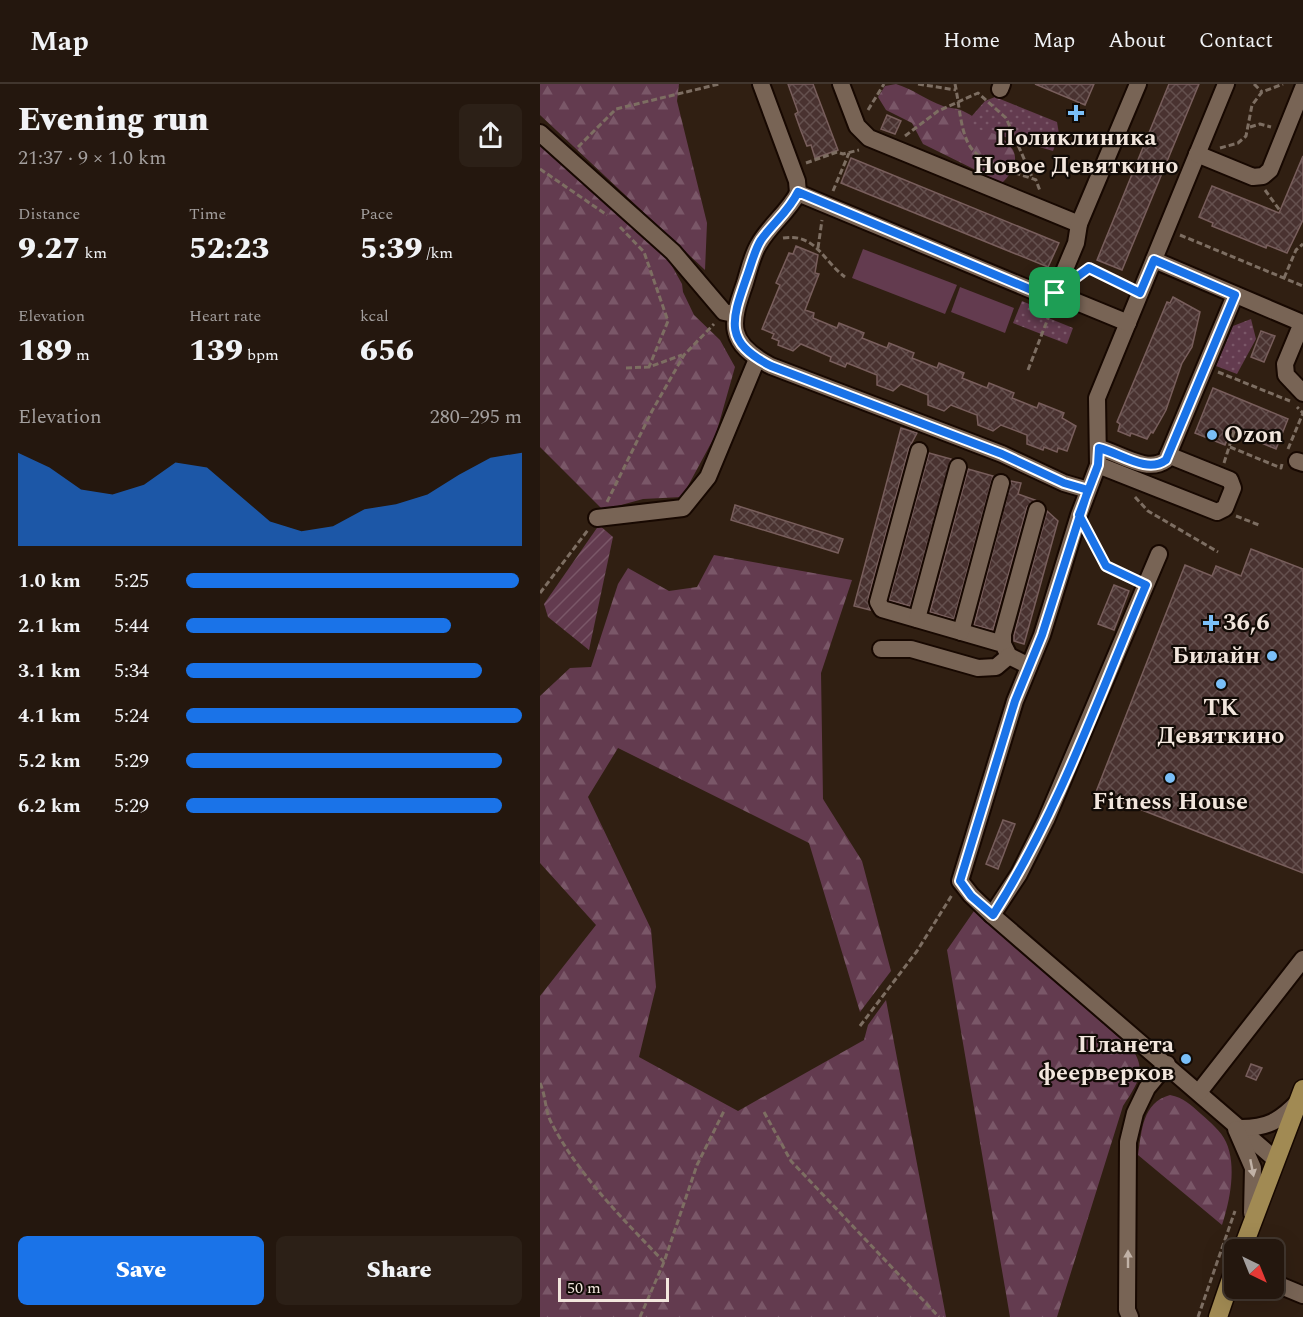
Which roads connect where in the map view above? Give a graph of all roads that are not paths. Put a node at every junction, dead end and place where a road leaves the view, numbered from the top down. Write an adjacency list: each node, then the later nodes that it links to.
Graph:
1 (761, 84): 8 (street)
2 (841, 84): 9 (street)
3 (1138, 84): 9 (street)
4 (1226, 84): 7 (street)
5 (1303, 88): 7 (street)
6 (540, 133): 13 (street)
7 (1197, 154): 10 (street)
8 (798, 192): 11 (street); 13 (street)
9 (1080, 224): 11 (street)
10 (1154, 260): 12 (street); 15 (street)
11 (1055, 293): 15 (street)
12 (1235, 295): 14 (street); 19 (street)
13 (729, 313): 16 (street)
14 (1302, 322): 17 (street)
15 (1128, 324): 20 (street)
16 (757, 359): 23 (street); 25 (street)
17 (1303, 393)
18 (919, 451): 27 (street)
19 (1168, 455): 20 (street); 20 (street)
20 (1099, 457): 23 (street)
21 (958, 467): 27 (street)
22 (1000, 483): 28 (street)
23 (1088, 490): 31 (street)
24 (1037, 510): 30 (street)
25 (597, 518)
26 (1159, 554): 32 (street)
27 (917, 619): 28 (street)
28 (961, 632): 30 (street)
29 (881, 649): 30 (street)
30 (1006, 650): 31 (street)
31 (1029, 666): 32 (street)
32 (993, 915): 34 (street)
33 (1303, 959): 35 (street)
34 (1167, 1064): 35 (street); 45 (street, one-way to 34)
35 (1199, 1092): 37 (street)
36 (1301, 1095): 38 (street); 39 (main road)
37 (1227, 1116): 38 (street); 40 (street, one-way to 40)
38 (1241, 1128): 39 (street)
39 (1276, 1160): 41 (main road)
40 (1246, 1239)
41 (1246, 1239)
42 (1284, 1287): 43 (street)
43 (1303, 1295)
44 (1224, 1299): 46 (main road)
45 (1130, 1317)
46 (1218, 1317)

